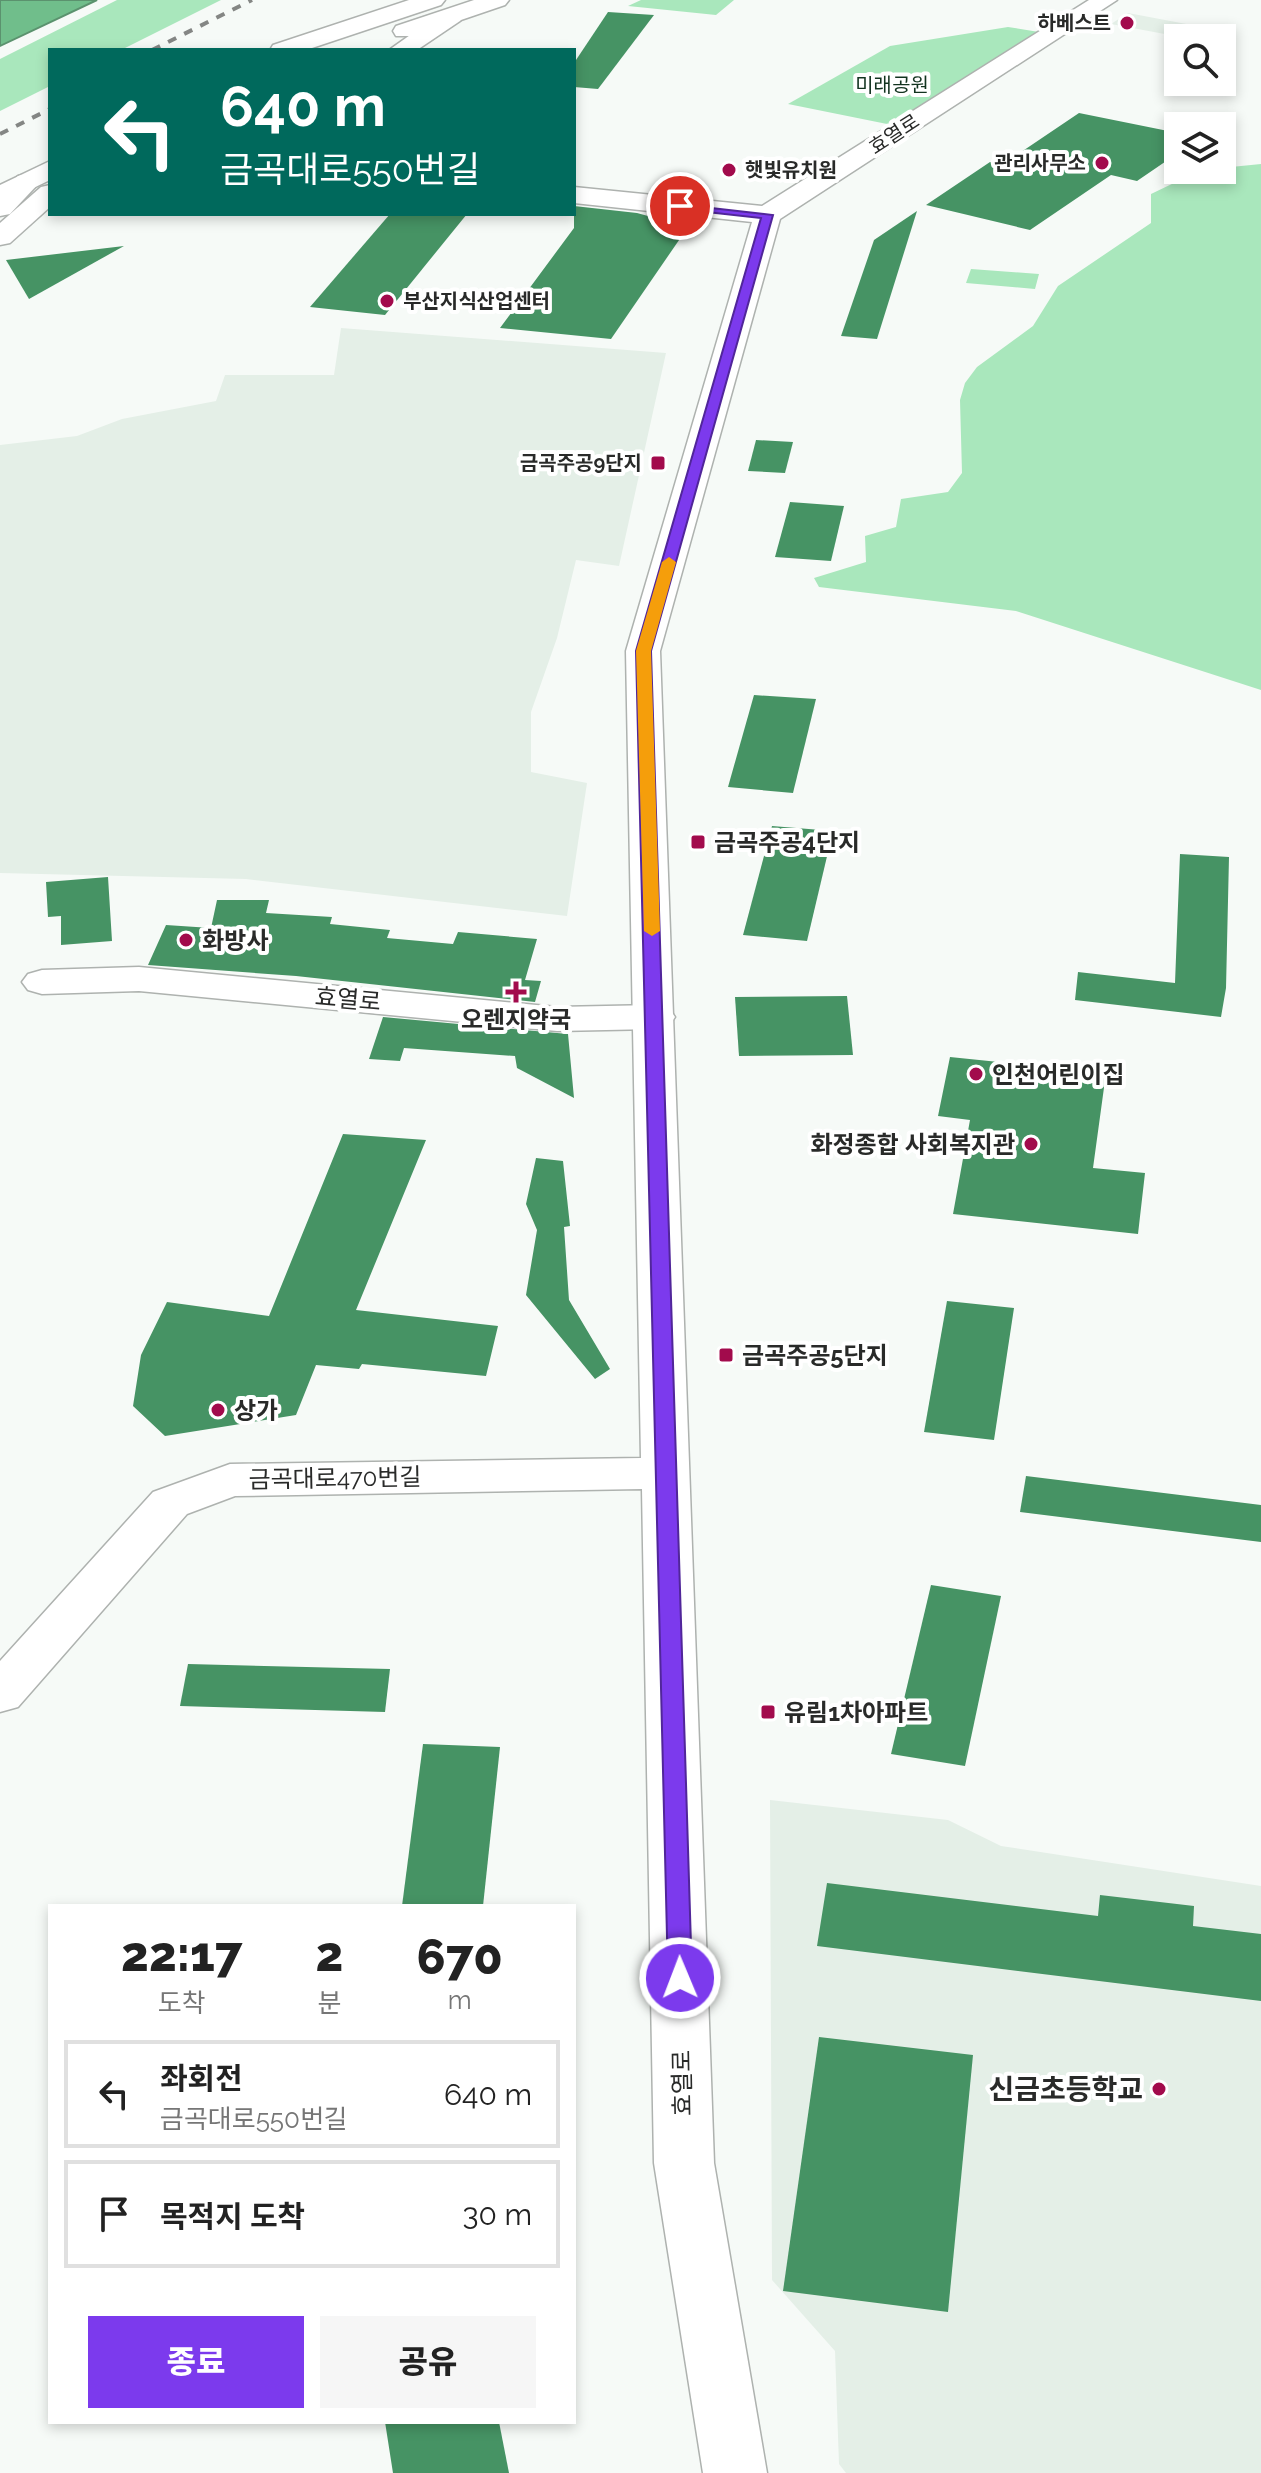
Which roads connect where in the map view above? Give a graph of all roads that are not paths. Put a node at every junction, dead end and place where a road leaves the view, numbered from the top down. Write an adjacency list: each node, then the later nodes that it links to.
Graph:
1 (497, 0): 3 (main road)
2 (1105, 0): 11 (main road, 효열로)
3 (443, 8): 4 (main road); 5 (main road); 6 (main road)
4 (290, 48)
5 (353, 48)
6 (403, 48)
7 (42, 181): 9 (main road); 10 (main road); 12 (main road)
8 (576, 195): 11 (main road)
9 (0, 196)
10 (0, 208)
11 (767, 215): 14 (main road, 효열로)
12 (0, 237)
13 (42, 982): 14 (main road, 효열로)
14 (655, 1017): 15 (main road, 효열로)
15 (664, 1473): 16 (main road, 금곡대로470번길); 17 (main road, 효열로)
16 (0, 1694)
17 (735, 2473)

